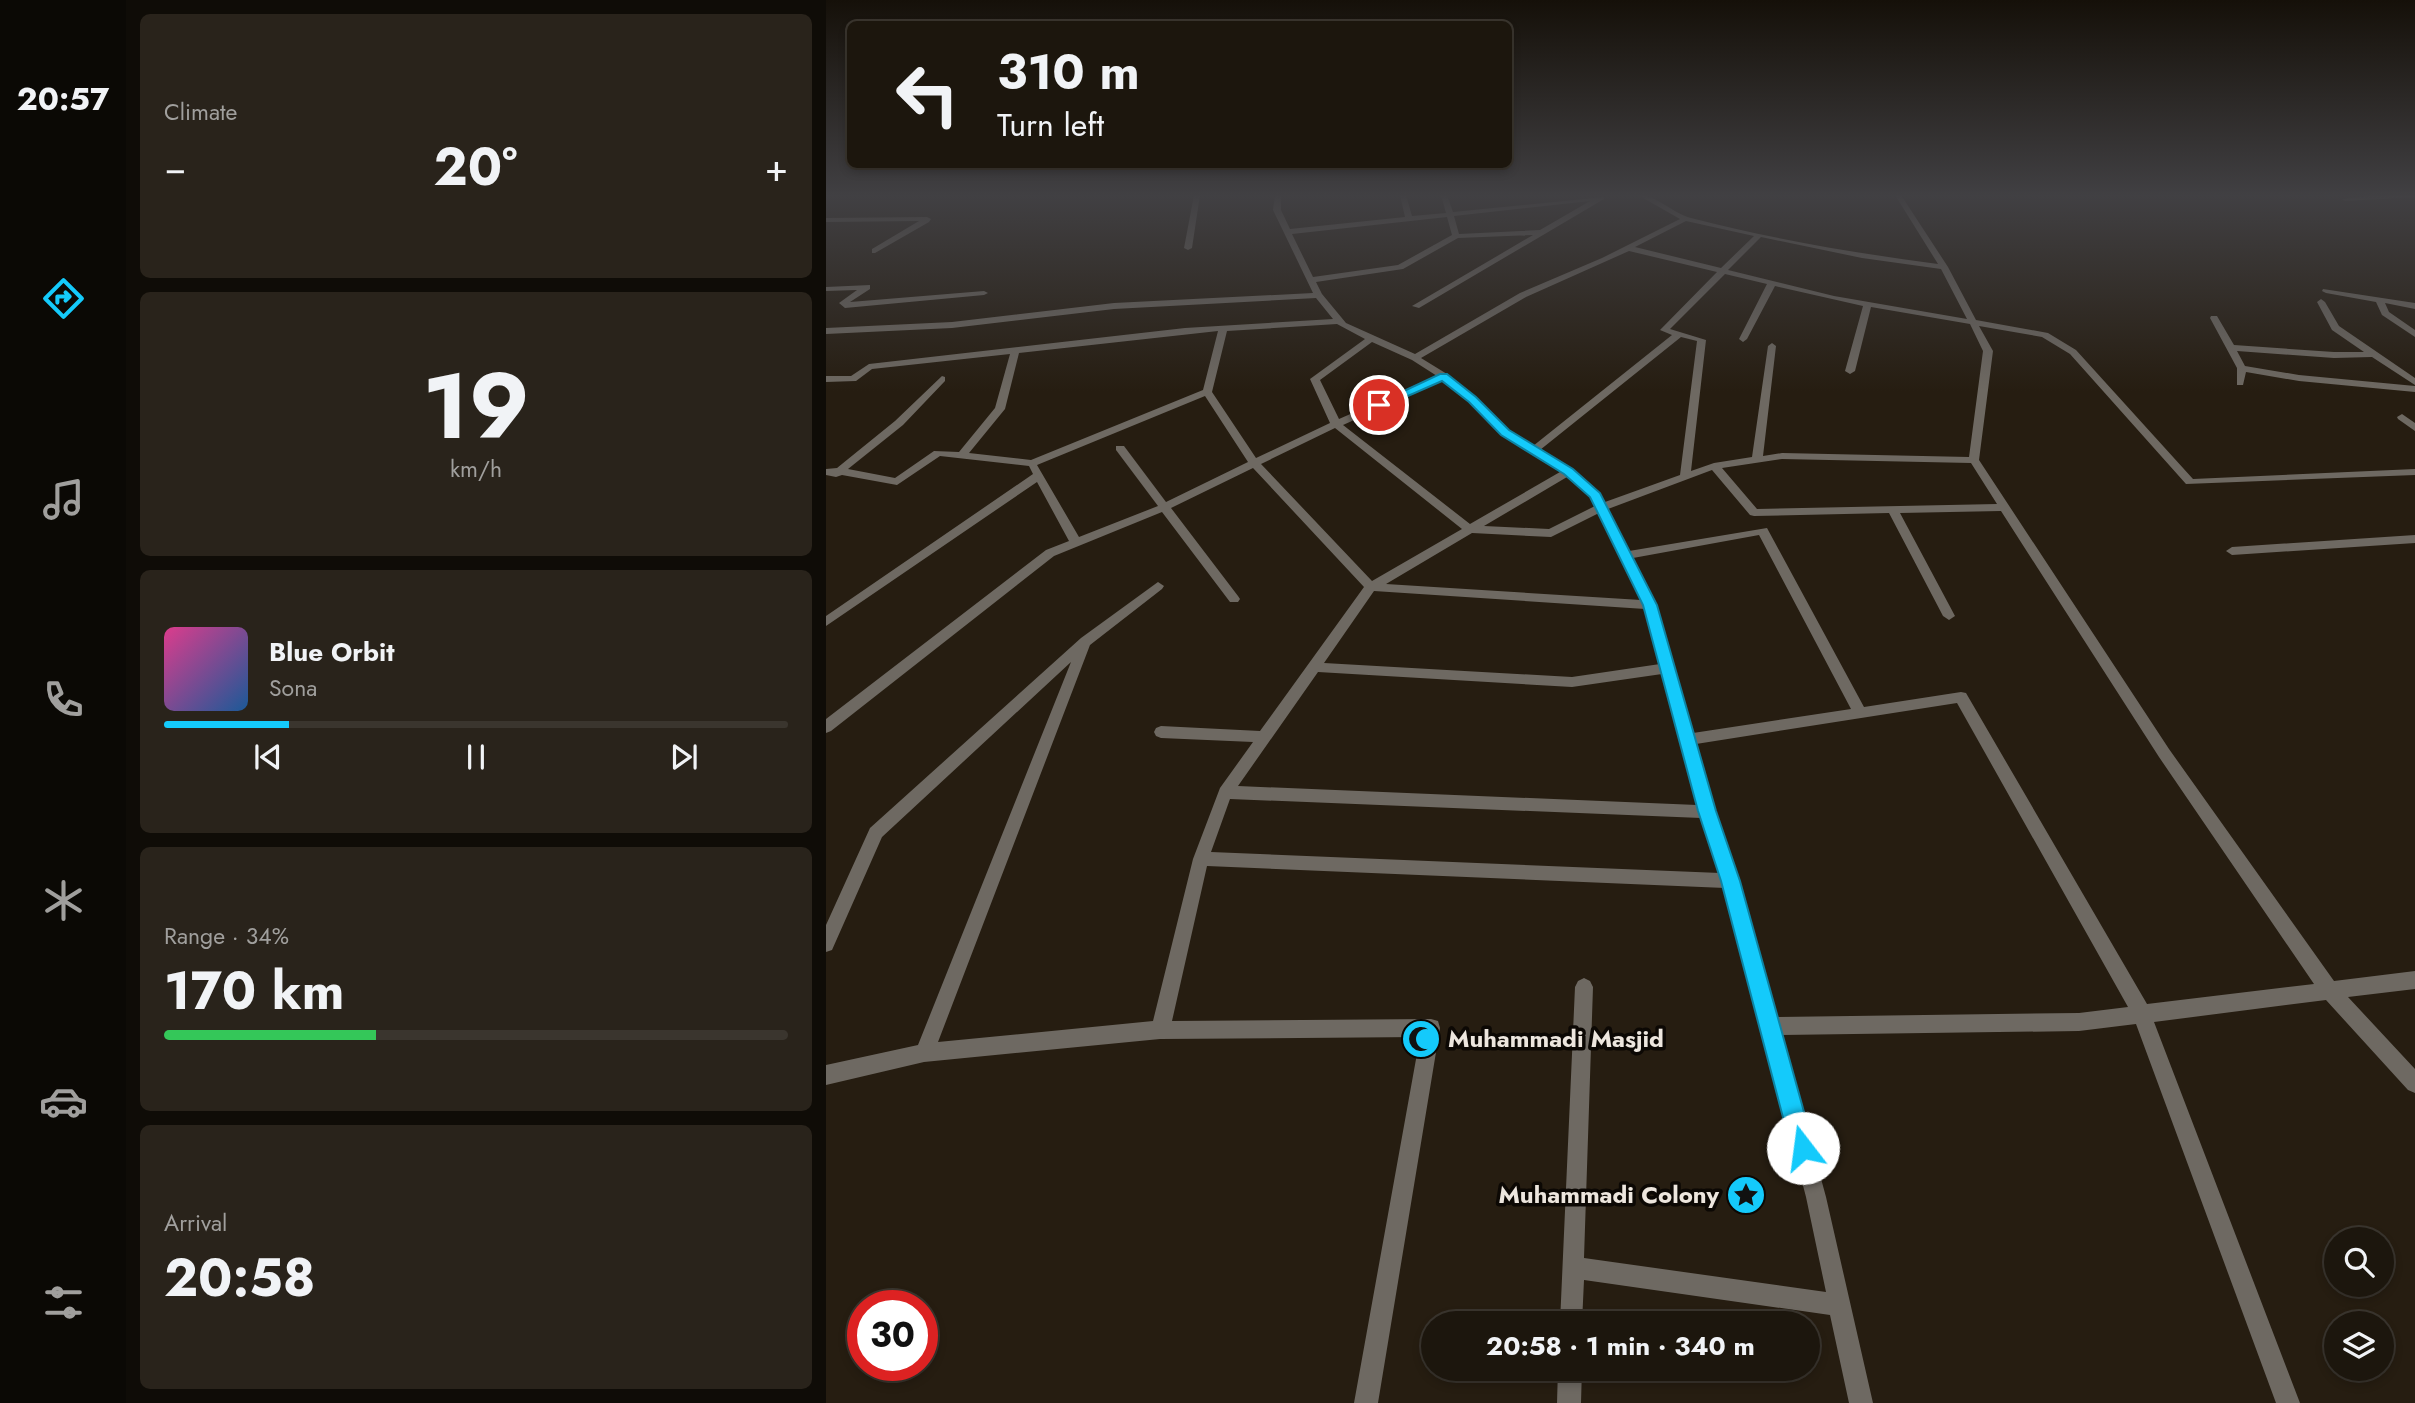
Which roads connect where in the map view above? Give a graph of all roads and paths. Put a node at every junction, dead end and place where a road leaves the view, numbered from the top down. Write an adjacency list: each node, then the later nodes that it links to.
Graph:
1 (1301, 260): 11 (street)
2 (1412, 260): 11 (street)
3 (1494, 260): 20 (street)
4 (1600, 260): 35 (street)
5 (1680, 260): 10 (street)
6 (1734, 260): 10 (street)
7 (1895, 260): 9 (street)
8 (1940, 260): 9 (street)
9 (1944, 267): 24 (street)
10 (1723, 271): 12 (street); 27 (street)
11 (1310, 280): 16 (street)
12 (1772, 283): 19 (street); 30 (street)
13 (826, 289): 15 (street)
14 (2326, 291): 17 (street)
15 (984, 293)
16 (1318, 295): 23 (street); 26 (street)
17 (2379, 300): 21 (street); 28 (street)
18 (2321, 302): 34 (street)
19 (1868, 304): 24 (street); 37 (street)
20 (1416, 306)
21 (2415, 306)
22 (2214, 318): 32 (street)
23 (1339, 321): 25 (street); 29 (street)
24 (1973, 324): 52 (street); 59 (street)
25 (1223, 329): 33 (street); 44 (street)
26 (826, 331)
27 (1679, 334): 49 (street); 61 (street)
28 (2415, 334)
29 (1372, 338): 35 (street); 46 (street)
30 (1743, 339)
31 (1772, 346): 51 (street)
32 (2232, 348): 34 (street); 36 (street)
33 (1015, 350): 39 (street); 50 (street)
34 (2376, 354): 41 (street)
35 (1415, 358): 38 (street)
36 (2242, 368): 42 (street); 43 (street)
37 (1850, 371)
38 (1444, 376): 46 (street); 49 (street)
39 (826, 379)
40 (942, 379): 56 (street)
41 (2415, 382)
42 (2240, 383)
43 (2415, 389)
44 (1207, 392): 53 (street); 54 (street)
45 (2402, 418): 47 (street)
46 (1336, 424): 54 (street); 67 (street)
47 (2415, 428)
48 (1120, 448): 63 (street)
49 (1534, 450): 58 (street)
50 (961, 456): 53 (street); 56 (street)
51 (1757, 460): 52 (street); 55 (street)
52 (1975, 460): 65 (street)
53 (1032, 463): 60 (street)
54 (1254, 463): 63 (street); 73 (street)
55 (1714, 466): 61 (street); 66 (street)
56 (841, 471): 57 (street); 62 (street)
57 (826, 472)
58 (1568, 472): 64 (street); 67 (street)
59 (2415, 472)
60 (1039, 475): 69 (street); 77 (street)
61 (1685, 477): 64 (street)
62 (826, 481)
63 (1164, 506): 69 (street); 74 (street)
64 (1602, 507): 67 (street); 71 (street)
65 (2006, 507): 66 (street); 93 (street)
66 (1893, 510): 76 (street)
67 (1469, 529): 73 (street)
68 (2415, 540): 70 (street)
69 (1076, 542): 82 (street)
70 (2232, 551)
71 (1625, 556): 75 (street); 81 (street)
72 (1158, 586): 78 (street)
73 (1371, 587): 75 (street); 79 (street)
74 (1234, 599)
75 (1650, 605): 80 (street)
76 (1949, 616)
77 (826, 622)
78 (1086, 642): 90 (street); 97 (street)
79 (1316, 667): 80 (street); 84 (street)
80 (1667, 668): 85 (street)
81 (1860, 713): 85 (street); 94 (street)
82 (826, 727)
83 (1161, 732): 84 (street)
84 (1266, 737): 86 (street)
85 (1687, 740): 87 (street)
86 (1225, 792): 87 (street); 88 (street)
87 (1707, 811): 89 (street)
88 (1201, 859): 89 (street); 96 (street)
89 (1731, 881): 95 (street)
90 (826, 944)
91 (2415, 980): 93 (street)
92 (1584, 988): 100 (street)
93 (2329, 990): 94 (street); 99 (street)
94 (2142, 1014): 95 (street); 107 (street)
95 (1770, 1026): 101 (street)
96 (1160, 1030): 97 (street); 104 (street)
97 (924, 1053): 98 (street)
98 (826, 1075)
99 (2415, 1083)
100 (1573, 1267): 101 (street); 102 (street)
101 (1840, 1305): 106 (street)
102 (1572, 1311)
103 (1570, 1381): 105 (street)
104 (1366, 1403)
105 (1569, 1403)
106 (1861, 1403)
107 (2288, 1403)

